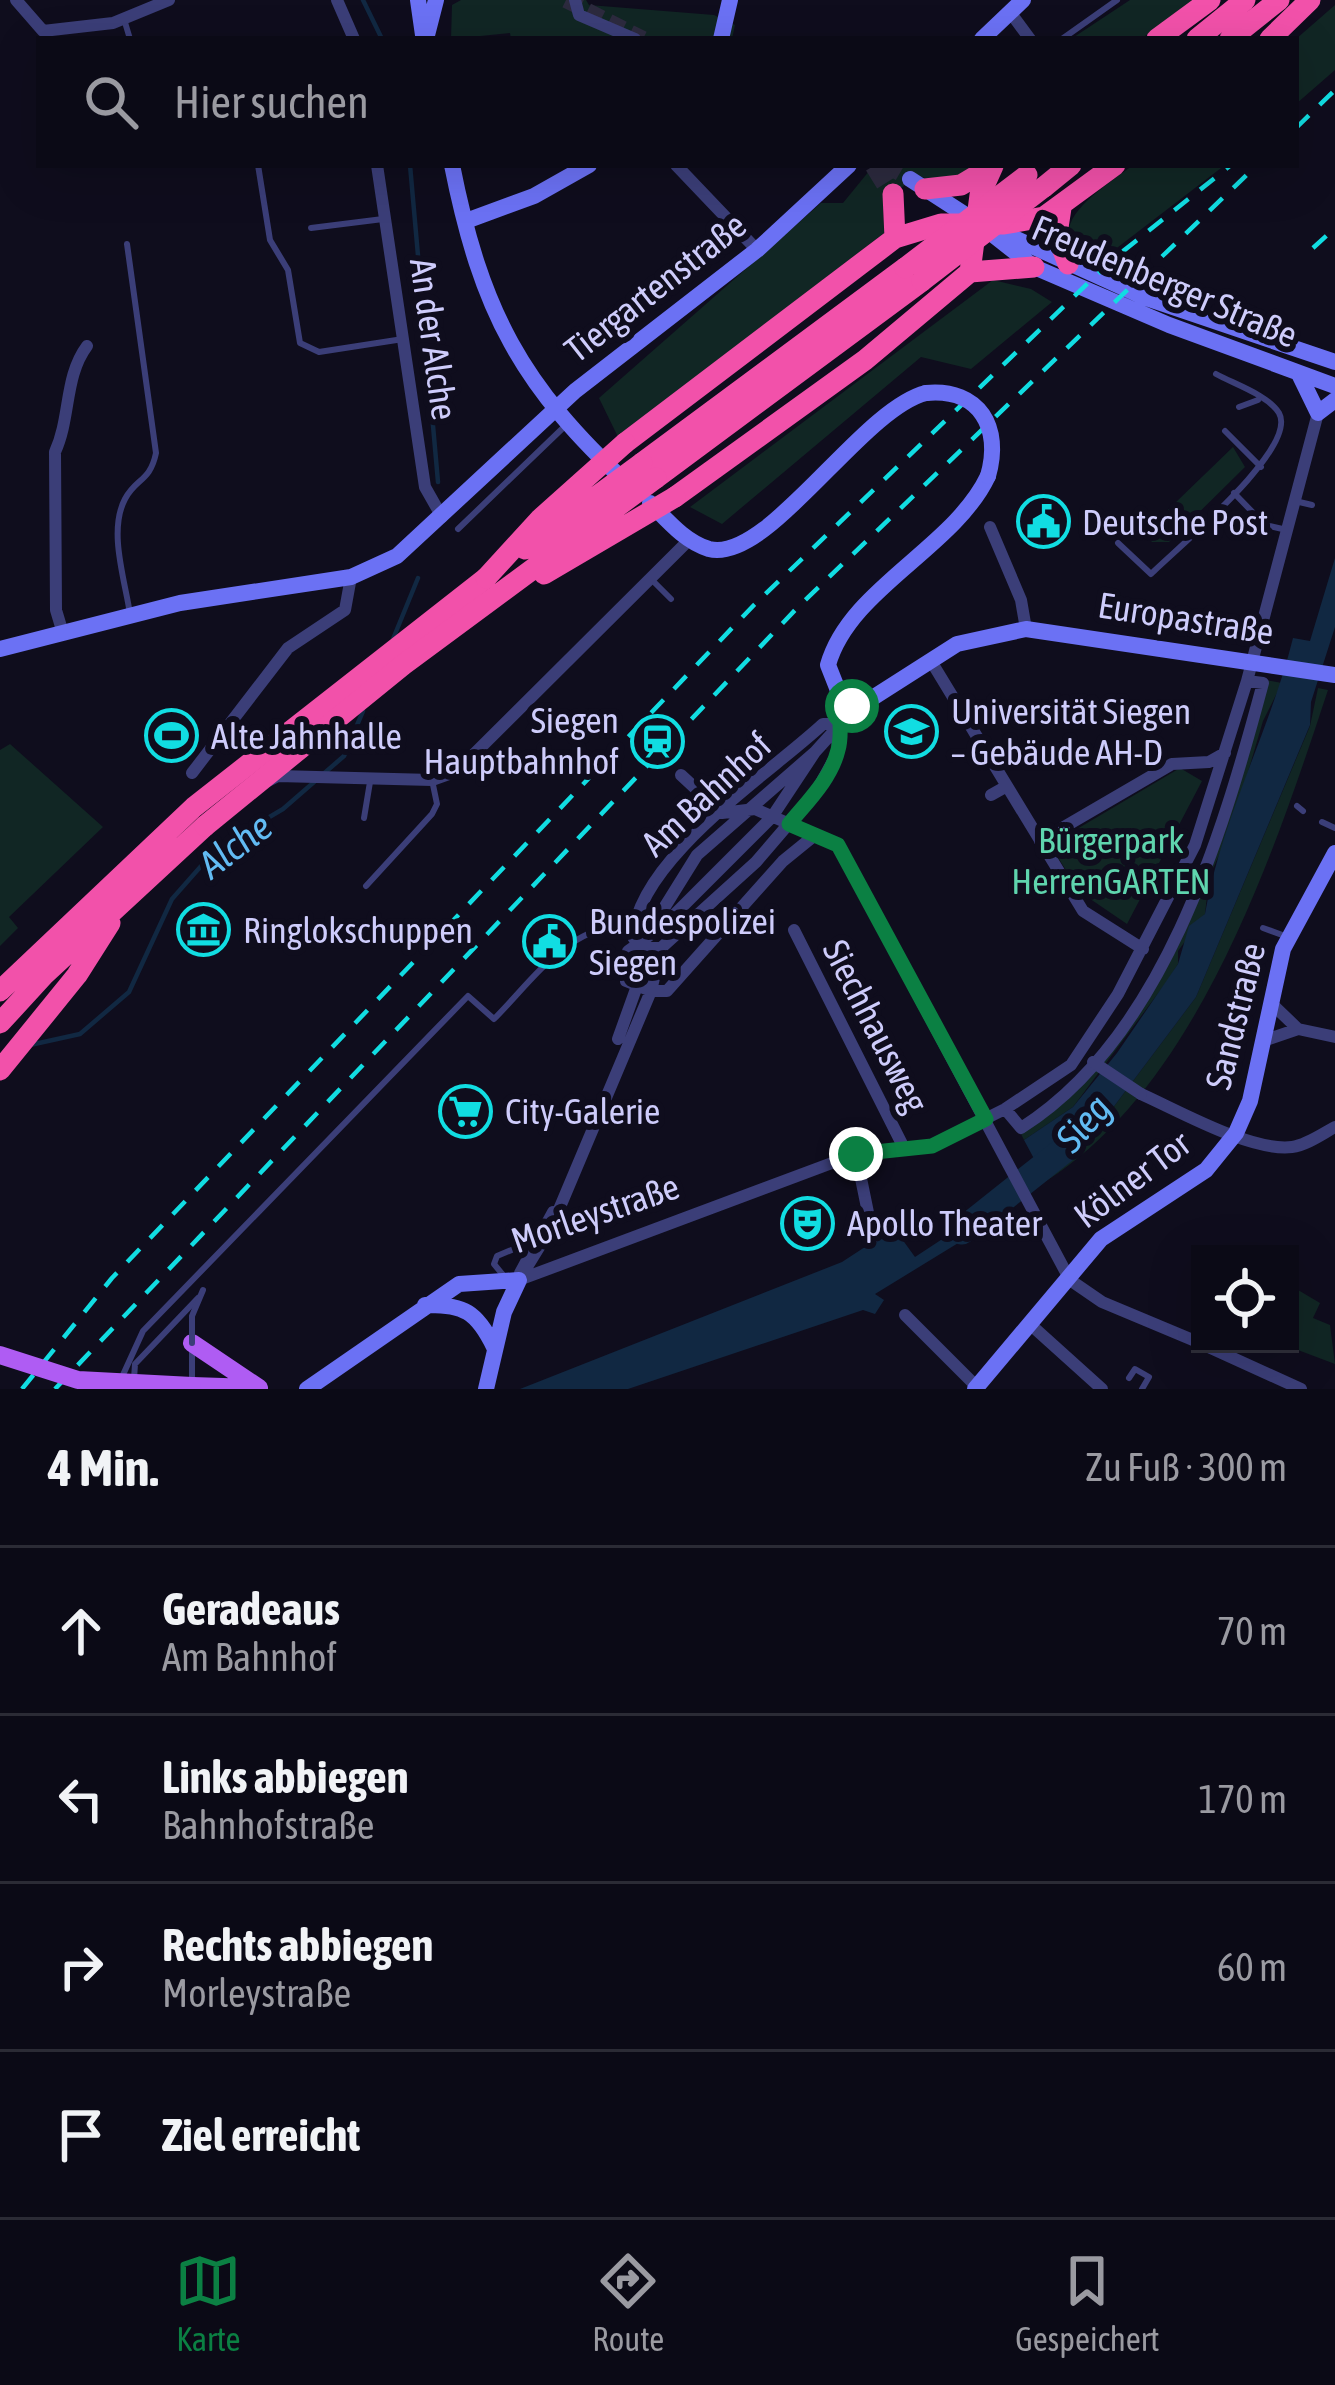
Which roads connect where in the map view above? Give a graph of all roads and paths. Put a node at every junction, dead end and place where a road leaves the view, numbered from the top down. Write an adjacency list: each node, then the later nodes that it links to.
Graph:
1 (16, 0): 13 (street)
2 (169, 0): 13 (street)
3 (337, 0): 15 (street)
4 (574, 0): 17 (street)
5 (730, 0): 18 (street)
6 (1117, 0): 21 (lane)
7 (1210, 0): 22 (highway)
8 (1246, 0): 23 (highway)
9 (1279, 0): 24 (highway)
10 (1310, 0): 25 (highway)
11 (427, 1): 16 (street)
12 (1016, 5): 19 (street); 20 (street)
13 (124, 19): 14 (lane)
14 (129, 36)
15 (353, 36)
16 (425, 36)
17 (628, 36)
18 (722, 36)
19 (985, 36)
20 (1029, 36)
21 (1066, 36)
22 (1160, 36)
23 (1201, 36)
24 (1234, 36)
25 (1273, 36)
26 (258, 168): 48 (lane)
27 (378, 168): 38 (street, An der Alche)
28 (453, 168): 39 (street)
29 (583, 168): 39 (street)
30 (679, 168): 44 (street)
31 (846, 168): 44 (street, Tiergartenstraße)
32 (991, 168): 36 (highway)
33 (993, 168): 40 (highway)
34 (1110, 168): 37 (highway)
35 (1036, 176): 61 (highway, bridge)
36 (909, 187): 40 (street, Freudenberger Straße); 42 (highway)
37 (1061, 208): 40 (highway); 45 (highway)
38 (386, 219): 41 (lane); 48 (street, An der Alche)
39 (466, 221): 58 (street)
40 (978, 223): 42 (highway); 45 (street, Freudenberger Straße); 46 (street, Freudenberger Straße); 47 (highway)
41 (311, 228)
42 (895, 238): 72 (highway, bridge)
43 (127, 244): 76 (lane)
44 (757, 250): 58 (street, Tiergartenstraße)
45 (1068, 264): 50 (street, Freudenberger Straße)
46 (1034, 267): 47 (highway); 51 (street, Freudenberger Straße)
47 (970, 272): 75 (highway, bridge)
48 (403, 338): 65 (street, An der Alche)
49 (87, 346): 78 (street)
50 (1335, 362)
51 (1299, 373): 53 (street, Freudenberger Straße); 57 (street)
52 (1216, 374): 55 (lane)
53 (1335, 386)
54 (1335, 400): 57 (street)
55 (1267, 401): 56 (lane); 60 (lane)
56 (1239, 407)
57 (1318, 413): 63 (street, Morleystraße)
58 (560, 419): 65 (street, Tiergartenstraße); 67 (lane); 69 (street)
59 (1225, 431): 60 (lane)
60 (1261, 466): 62 (lane)
61 (649, 471): 72 (highway, bridge); 75 (highway, bridge)
62 (1234, 493): 68 (lane); 70 (lane)
63 (1295, 501): 64 (lane); 68 (street, Morleystraße)
64 (1312, 505)
65 (442, 517): 71 (street, Tiergartenstraße)
66 (990, 527): 77 (street)
67 (458, 529)
68 (1287, 530): 81 (street, Morleystraße)
69 (689, 540): 73 (street); 83 (street, bridge)
70 (1118, 543)
71 (351, 577): 76 (street, Tiergartenstraße); 87 (street)
72 (486, 578): 110 (highway)
73 (649, 578): 74 (lane); 90 (street)
74 (671, 599)
75 (485, 605): 104 (highway, bridge)
76 (130, 614): 78 (street, Tiergartenstraße)
77 (1026, 629): 80 (street, Europastraße); 81 (street, Europastraße)
78 (62, 630): 79 (street, Tiergartenstraße)
79 (0, 649)
80 (931, 661): 83 (street, Europastraße); 91 (street)
81 (1256, 669): 82 (street, Europastraße); 86 (street, Morleystraße); 122 (street)
82 (1335, 675)
83 (843, 703): 84 (street, Am Bahnhof)
84 (831, 733): 85 (street); 95 (street, Am Bahnhof); 96 (street, Am Bahnhof)
85 (815, 752): 93 (street); 96 (street)
86 (1226, 752): 100 (street); 109 (street, Morleystraße)
87 (192, 773)
88 (681, 775): 95 (street)
89 (370, 778): 90 (street); 94 (lane); 113 (street)
90 (432, 780): 103 (lane)
91 (1007, 786): 92 (street); 100 (street)
92 (991, 794)
93 (748, 805): 95 (street); 96 (street)
94 (364, 818)
95 (727, 818): 102 (street); 107 (street, Am Bahnhof)
96 (775, 821): 99 (street); 102 (street); 107 (street, Am Bahnhof)
97 (1322, 822): 98 (lane)
98 (1335, 828)
99 (815, 835): 112 (street); 123 (street)
100 (1040, 841): 109 (street)
101 (1335, 853): 108 (street, Sandstraße)
102 (702, 869): 107 (street); 107 (street)
103 (366, 886)
104 (126, 897): 115 (highway); 121 (highway)
105 (1263, 928): 108 (lane)
106 (794, 930): 126 (street, Siechhausweg)
107 (647, 937): 112 (street, Am Bahnhof); 112 (street); 135 (lane)
108 (1288, 937): 114 (street, Sandstraße)
109 (1143, 954): 120 (street, Morleystraße)
110 (27, 962): 111 (highway); 113 (highway)
111 (0, 979)
112 (644, 989): 118 (street); 128 (street, Am Bahnhof)
113 (0, 996)
114 (1271, 1003): 116 (street); 119 (street, Sandstraße)
115 (0, 1023)
116 (1298, 1029): 117 (street); 119 (street)
117 (1335, 1037)
118 (618, 1039)
119 (1263, 1041): 125 (street, Sandstraße)
120 (1081, 1051): 122 (street, Morleystraße); 125 (street, bridge)
121 (0, 1070)
122 (1005, 1109): 123 (street, Morleystraße)
123 (986, 1119): 126 (street, Morleystraße); 134 (street)
124 (1335, 1127): 125 (street)
125 (1236, 1133): 134 (street, Kölner Tor)
126 (904, 1148): 127 (street, Morleystraße)
127 (856, 1154): 129 (street, Morleystraße); 131 (street)
128 (559, 1202): 132 (street, Am Bahnhof); 133 (street, Am Bahnhof)
129 (685, 1218): 130 (lane); 133 (street, Morleystraße)
130 (691, 1234)
131 (873, 1237)
132 (533, 1240): 133 (street, Am Bahnhof); 133 (lane)
133 (519, 1280): 136 (street, Morleystraße); 141 (street)
134 (1070, 1280): 138 (street, Kölner Tor); 139 (street)
135 (200, 1286): 140 (lane, bridge); 150 (lane); 151 (lane)
136 (424, 1305): 141 (street); 153 (street, Morleystraße)
137 (905, 1315): 149 (street)
138 (1031, 1324): 149 (street, Kölner Tor); 155 (street)
139 (1191, 1342)
140 (192, 1343): 148 (lane); 152 (main road)
141 (494, 1347): 154 (street)
142 (1223, 1353): 147 (street)
143 (0, 1355): 148 (main road, bridge)
144 (1151, 1365): 145 (lane)
145 (1145, 1375): 146 (lane); 156 (lane)
146 (1129, 1378)
147 (1301, 1385)
148 (192, 1386): 152 (main road)
149 (976, 1388)
150 (118, 1389)
151 (133, 1389)
152 (261, 1389)
153 (308, 1389)
154 (486, 1389)
155 (1102, 1389)
156 (1142, 1389)

